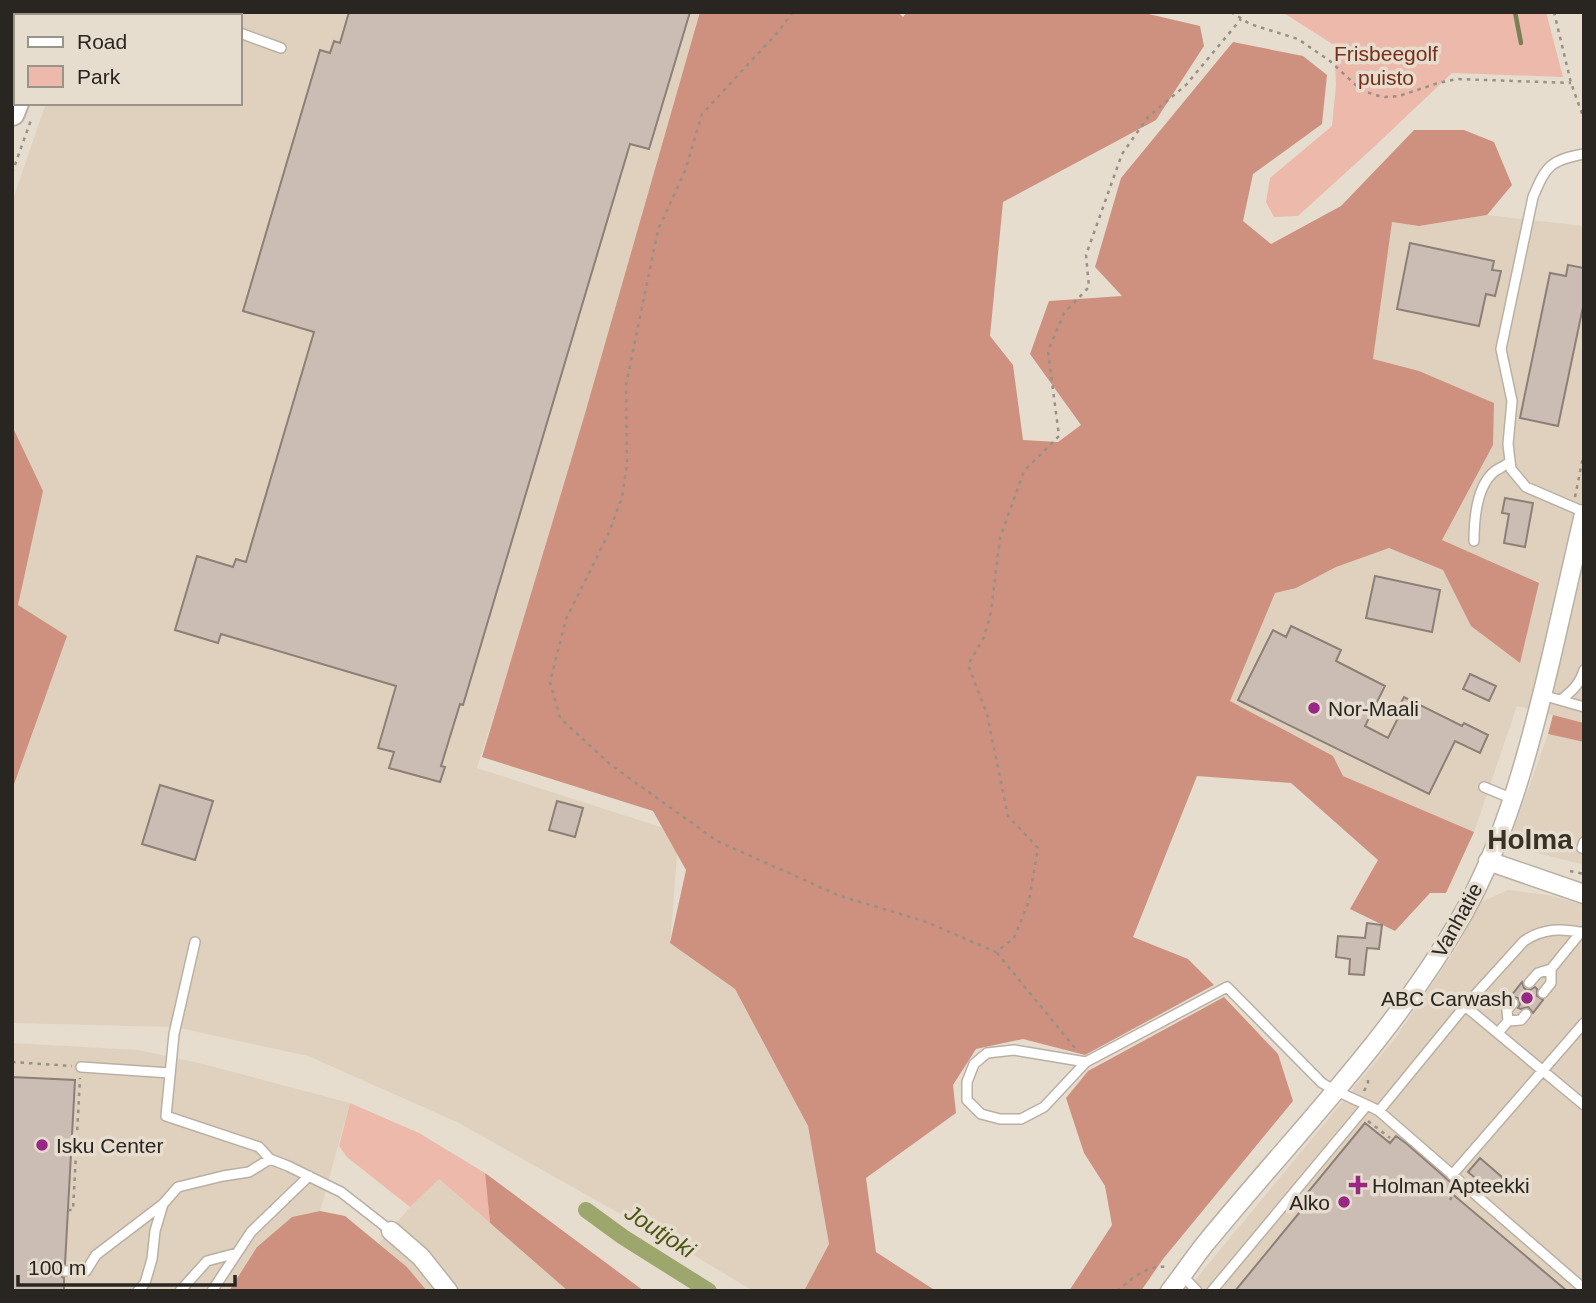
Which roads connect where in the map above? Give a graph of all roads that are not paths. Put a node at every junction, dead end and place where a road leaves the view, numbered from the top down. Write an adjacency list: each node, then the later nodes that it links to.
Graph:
1 (242, 34): 2 (lane)
2 (281, 48)
3 (1584, 154): 4 (lane)
4 (1510, 462): 5 (lane); 6 (lane)
5 (1580, 511): 7 (street, Vanhatie)
6 (1474, 541)
7 (1580, 552): 9 (street, Vanhatie)
8 (1584, 670): 10 (lane)
9 (1542, 695): 10 (lane); 13 (street, Vanhatie)
10 (1561, 700): 11 (lane)
11 (1584, 706)
12 (1484, 787): 13 (lane)
13 (1513, 799): 16 (street, Vanhatie)
14 (1584, 842): 15 (lane)
15 (1584, 849)
16 (1488, 861): 17 (street); 33 (street, Vanhatie)
17 (1584, 894)
18 (1582, 932): 20 (lane); 24 (lane)
19 (195, 942): 32 (lane)
20 (1551, 970): 21 (lane); 22 (lane)
21 (1529, 982)
22 (1543, 993)
23 (1513, 1003): 26 (lane)
24 (1465, 1006): 28 (lane); 36 (lane)
25 (1526, 1014): 26 (lane)
26 (1508, 1021): 28 (lane)
27 (1584, 1023): 31 (lane)
28 (1498, 1033): 31 (lane)
29 (1086, 1062): 29 (lane); 33 (lane)
30 (81, 1067): 32 (lane)
31 (1542, 1070): 35 (lane); 38 (lane)
32 (170, 1073): 37 (lane)
33 (1336, 1091): 34 (lane); 44 (street, Vanhatie)
34 (1367, 1105): 36 (lane); 52 (lane)
35 (1584, 1105)
36 (1379, 1111): 38 (lane)
37 (270, 1159): 39 (lane); 40 (lane)
38 (1452, 1175): 45 (lane)
39 (309, 1176): 41 (lane); 42 (lane)
40 (163, 1204): 43 (lane); 46 (lane)
41 (391, 1231): 49 (street)
42 (237, 1253): 47 (lane); 48 (lane)
43 (65, 1271)
44 (1182, 1275): 50 (street, Vanhatie); 51 (lane)
45 (1584, 1289)
46 (138, 1291)
47 (180, 1291)
48 (212, 1291)
49 (448, 1291)
50 (1170, 1291)
51 (1196, 1291)
52 (1212, 1291)

